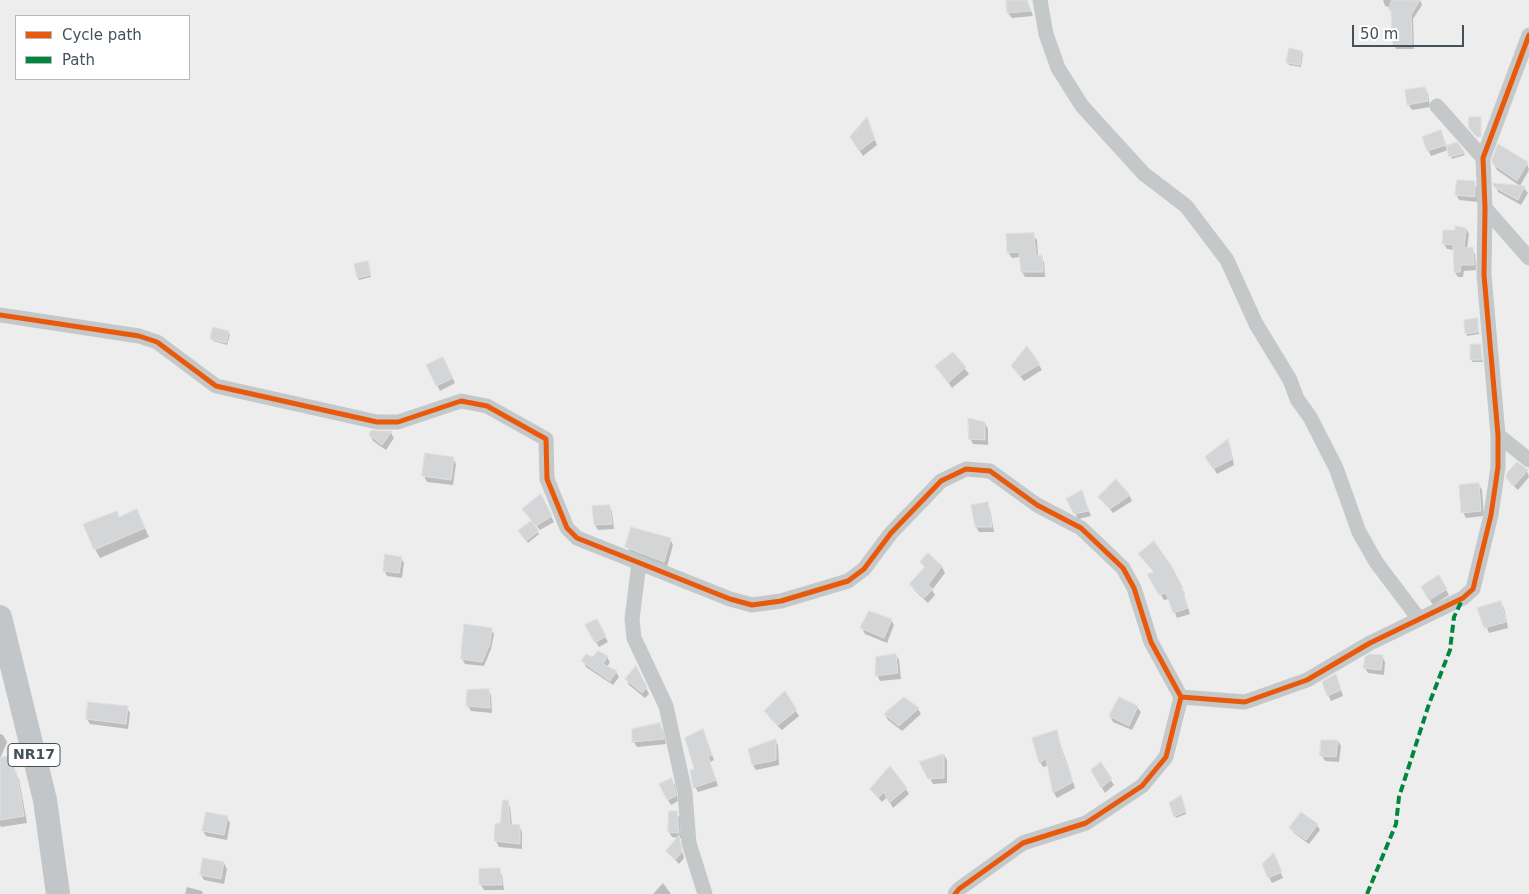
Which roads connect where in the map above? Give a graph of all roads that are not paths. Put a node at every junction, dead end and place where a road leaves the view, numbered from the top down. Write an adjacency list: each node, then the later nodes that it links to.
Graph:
1 (1040, 0): 12 (street)
2 (1529, 35): 4 (street)
3 (1437, 106): 4 (street)
4 (1483, 158): 5 (street)
5 (1485, 208): 6 (street); 8 (street)
6 (1529, 258)
7 (0, 315): 10 (street)
8 (1498, 435): 9 (street); 12 (street)
9 (1529, 460)
10 (639, 563): 13 (street); 15 (street)
11 (0, 617): 14 (main road, NR17)
12 (1419, 619): 13 (street)
13 (1181, 697): 16 (street)
14 (58, 894)
15 (705, 894)
16 (955, 894)

